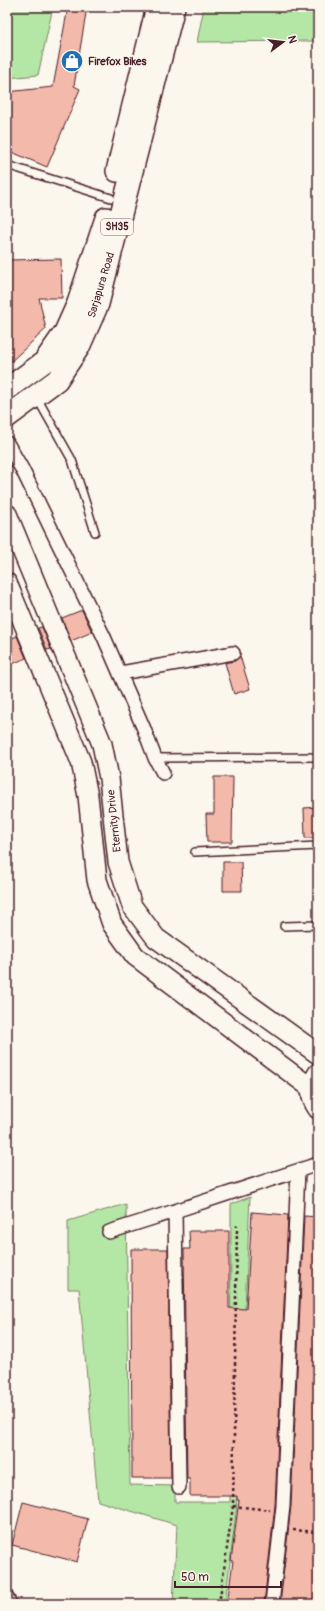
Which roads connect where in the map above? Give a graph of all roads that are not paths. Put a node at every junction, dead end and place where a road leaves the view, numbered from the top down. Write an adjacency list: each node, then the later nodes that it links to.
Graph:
1 (157, 7): 4 (main road, Sarjapura Road)
2 (174, 7): 6 (main road, Sarjapura Road / SH35)
3 (7, 165): 4 (lane)
4 (110, 198): 5 (main road, Sarjapura Road)
5 (7, 389)
6 (36, 396): 7 (main road, Sarjapura Road / SH35); 10 (lane)
7 (7, 417)
8 (7, 443): 13 (street)
9 (7, 514): 21 (street, Eternity Drive)
10 (95, 532)
11 (7, 583): 22 (street, Eternity Drive)
12 (233, 653): 13 (street)
13 (121, 673): 15 (street)
14 (318, 757): 15 (lane)
15 (155, 758): 16 (street)
16 (163, 774)
17 (318, 846): 18 (lane)
18 (195, 852)
19 (318, 925): 20 (lane)
20 (284, 926)
21 (318, 1054)
22 (315, 1081): 23 (street, Eternity Drive)
23 (318, 1109)
24 (318, 1164): 25 (street)
25 (298, 1171): 26 (street); 31 (street)
26 (175, 1211): 27 (street); 28 (street)
27 (109, 1232)
28 (179, 1487)
29 (7, 1598): 30 (street)
30 (10, 1604)
31 (272, 1604)

